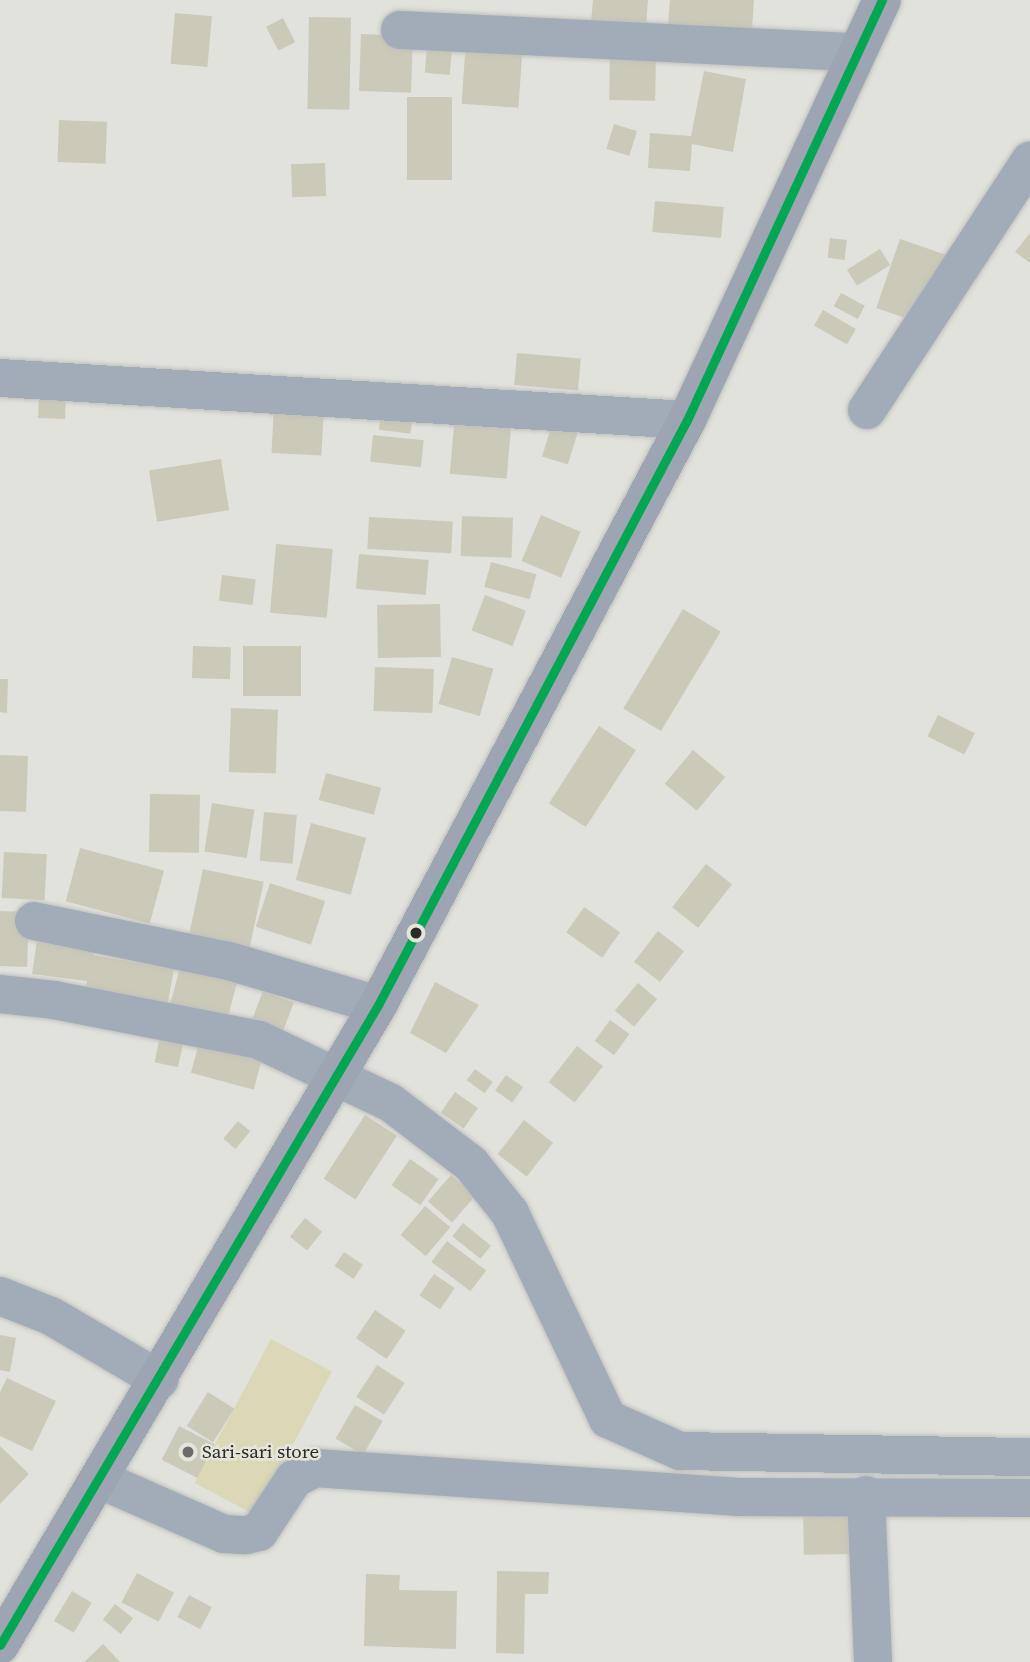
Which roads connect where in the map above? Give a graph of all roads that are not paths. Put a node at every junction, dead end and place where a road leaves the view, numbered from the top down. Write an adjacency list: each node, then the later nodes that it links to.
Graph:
1 (882, 0): 3 (highway)
2 (400, 30): 3 (street)
3 (856, 52): 7 (highway)
4 (1030, 161): 6 (street)
5 (0, 378): 7 (street)
6 (867, 410)
7 (687, 420): 10 (highway)
8 (34, 922): 10 (street)
9 (0, 994): 11 (street)
10 (378, 1005): 11 (highway)
11 (336, 1077): 13 (highway); 14 (street)
12 (0, 1296): 13 (street)
13 (160, 1380): 15 (highway)
14 (1030, 1457)
15 (101, 1480): 16 (street); 18 (highway)
16 (866, 1495): 17 (street); 20 (street)
17 (1030, 1498)
18 (10, 1608): 19 (highway)
19 (0, 1645)
20 (873, 1662)

